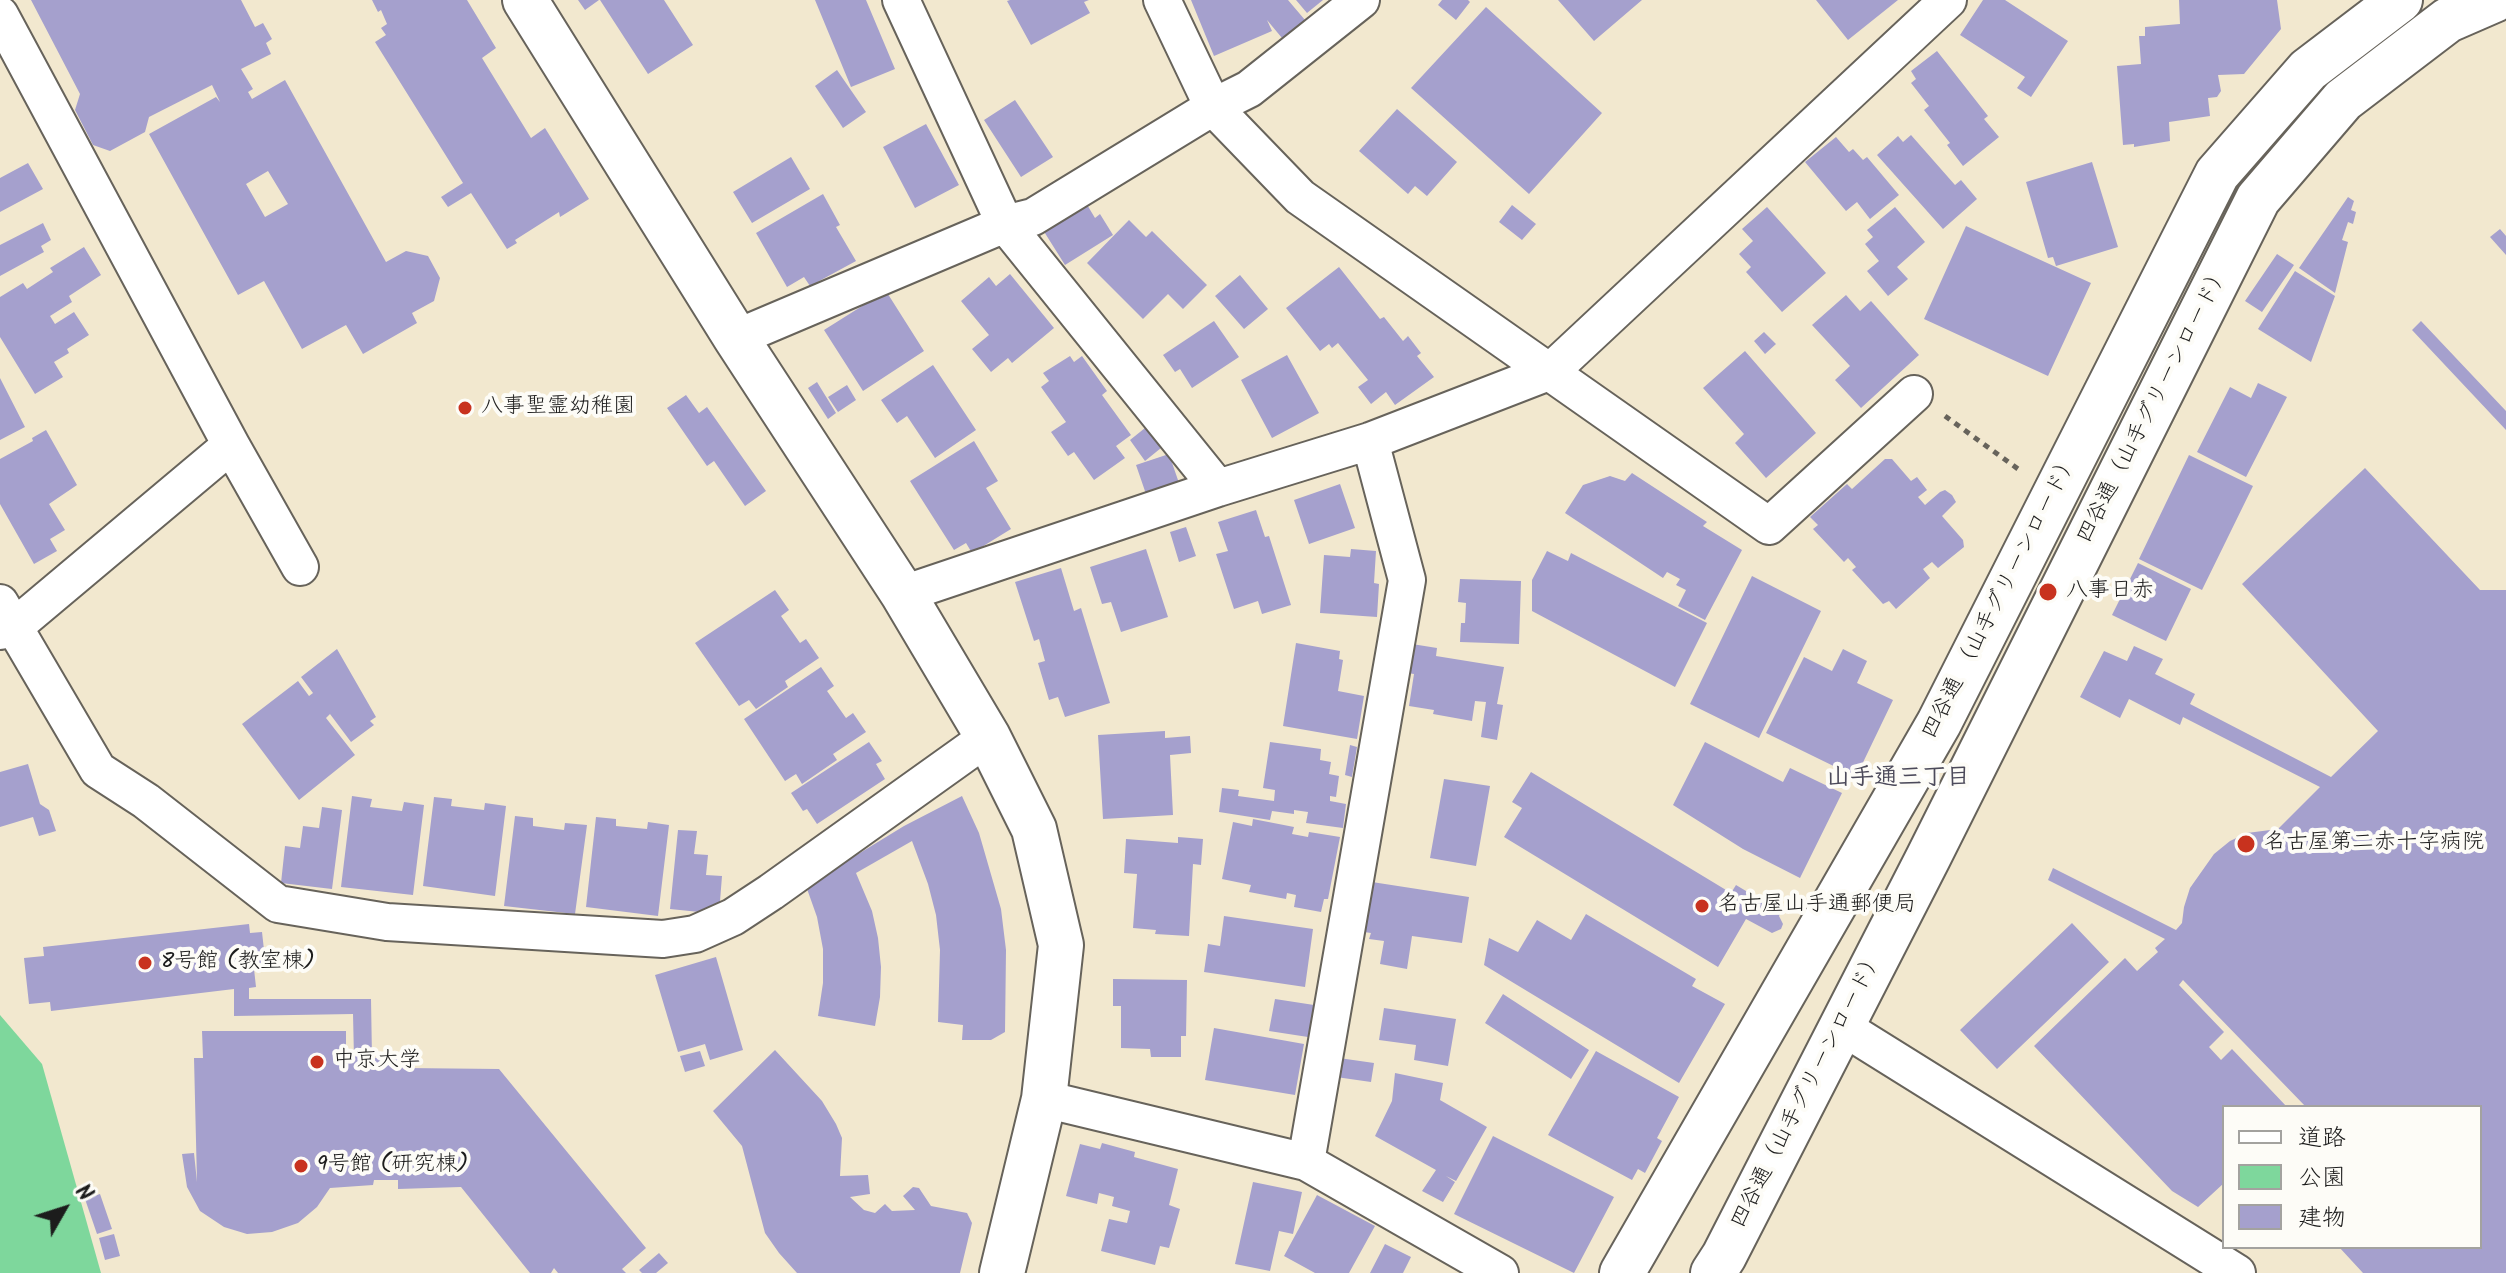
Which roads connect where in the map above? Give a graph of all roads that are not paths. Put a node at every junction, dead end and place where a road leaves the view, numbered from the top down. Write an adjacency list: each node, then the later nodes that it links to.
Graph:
1 (525, 0): 11 (street)
2 (901, 0): 10 (street)
3 (1162, 0): 9 (street)
4 (1361, 0): 9 (street)
5 (1948, 0): 12 (street)
6 (2494, 0): 21 (street, 四谷通（山手グリーンロード）)
7 (2390, 3): 26 (street, 四谷通 （山手グリーンロード）)
8 (0, 15): 15 (street)
9 (1213, 107): 10 (street); 12 (street)
10 (1005, 224): 11 (street); 16 (street)
11 (736, 338): 18 (street)
12 (1551, 371): 13 (street); 14 (street)
13 (1914, 394)
14 (1370, 441): 16 (street); 23 (street)
15 (231, 445): 17 (street); 19 (street)
16 (1218, 488): 18 (street)
17 (300, 567)
18 (903, 594): 20 (street)
19 (4, 621): 20 (street)
20 (988, 737): 22 (street)
21 (1841, 1026): 27 (street, 四谷通（山手グリーンロード）); 28 (street)
22 (1044, 1099): 23 (street); 24 (street)
23 (1306, 1162): 25 (street)
24 (1002, 1273)
25 (1500, 1273)
26 (1622, 1273)
27 (1713, 1273)
28 (2237, 1273)

